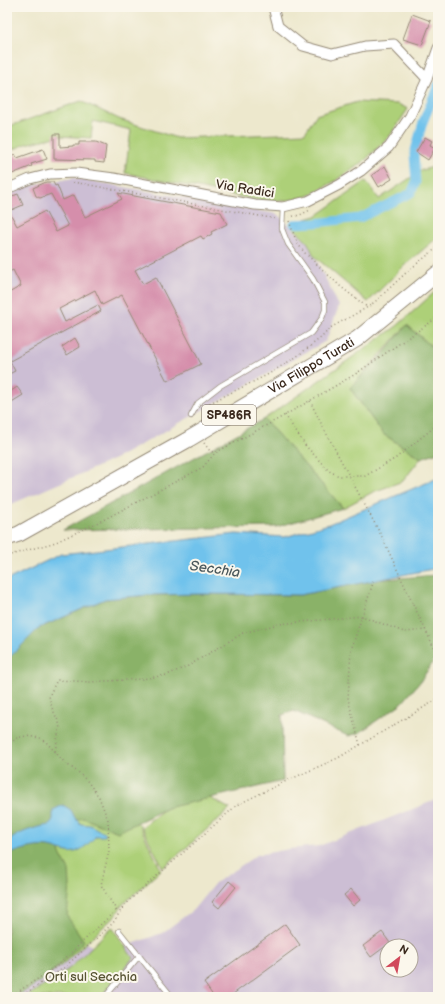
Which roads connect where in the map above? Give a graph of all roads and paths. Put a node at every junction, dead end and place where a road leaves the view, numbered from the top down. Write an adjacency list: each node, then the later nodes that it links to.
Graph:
1 (273, 7): 3 (street)
2 (438, 48): 3 (street, Via Radici)
3 (427, 79): 6 (street, Via Radici)
4 (71, 182): 8 (path)
5 (7, 189): 6 (street, Via Radici)
6 (283, 207): 8 (lane)
7 (288, 218): 11 (path)
8 (282, 219): 15 (lane)
9 (438, 247): 11 (path)
10 (438, 273): 19 (main road, Via Filippo Turati / SP486R)
11 (368, 307): 15 (path)
12 (438, 317): 13 (path)
13 (310, 401): 14 (path); 23 (path, bridge)
14 (286, 415): 16 (path); 18 (path)
15 (191, 416)
16 (438, 424)
17 (201, 440): 18 (path)
18 (215, 453): 20 (path)
19 (7, 538)
20 (7, 556)
21 (374, 580): 22 (path)
22 (362, 616): 23 (path); 26 (path); 28 (path)
23 (426, 630): 24 (path)
24 (438, 656)
25 (438, 699): 26 (path)
26 (360, 745): 30 (path)
27 (7, 746): 28 (path)
28 (55, 752): 29 (path)
29 (116, 910): 30 (path); 33 (path)
30 (118, 914): 34 (path)
31 (119, 931): 32 (lane)
32 (139, 956): 35 (lane); 36 (lane)
33 (10, 997)
34 (20, 997)
35 (105, 997)
36 (172, 997)

